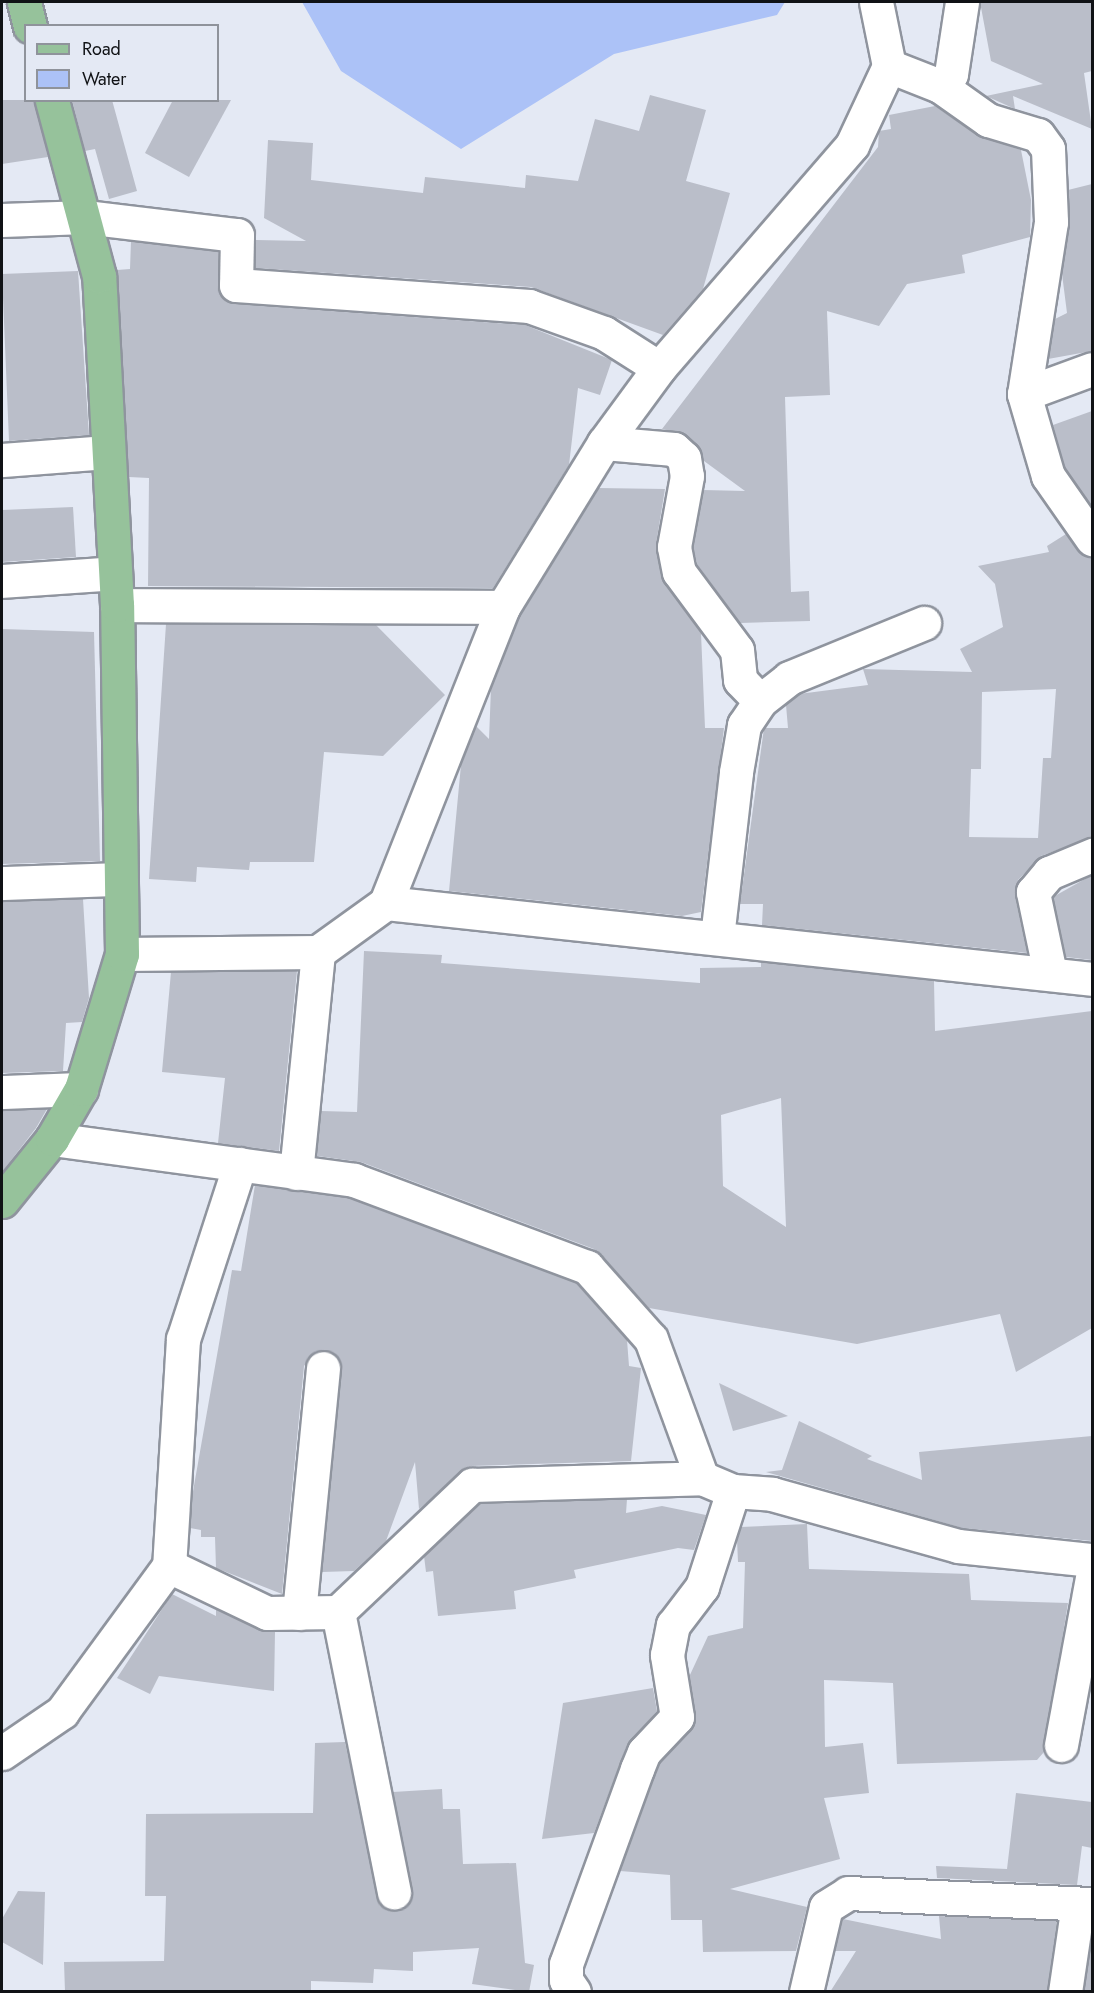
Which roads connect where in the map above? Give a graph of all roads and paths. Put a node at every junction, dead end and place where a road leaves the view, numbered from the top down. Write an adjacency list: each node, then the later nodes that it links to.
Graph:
1 (24, 2): 4 (main road)
2 (876, 2): 5 (street)
3 (962, 2): 6 (street)
4 (30, 24)
5 (889, 66): 6 (street); 10 (street)
6 (940, 86): 12 (street)
7 (53, 102): 8 (main road)
8 (85, 217): 9 (street); 10 (street); 14 (main road)
9 (2, 220)
10 (659, 368): 13 (street)
11 (1092, 369): 12 (street)
12 (1024, 393): 16 (street)
13 (604, 443): 19 (street); 21 (street)
14 (107, 452): 15 (street); 18 (main road)
15 (2, 460)
16 (1092, 539)
17 (2, 581): 18 (street)
18 (116, 589): 19 (street); 23 (main road)
19 (503, 607): 25 (street)
20 (924, 623): 21 (street)
21 (759, 700): 26 (street)
22 (1092, 855): 29 (street)
23 (118, 879): 24 (street); 28 (main road)
24 (2, 883)
25 (386, 903): 26 (street); 27 (street)
26 (717, 937): 29 (street)
27 (318, 952): 28 (street); 35 (street)
28 (122, 954): 31 (main road)
29 (1050, 973): 30 (street)
30 (1092, 979)
31 (81, 1089): 32 (street); 33 (main road)
32 (2, 1092)
33 (52, 1139): 34 (street); 36 (main road)
34 (240, 1164): 35 (street); 41 (street)
35 (296, 1173): 38 (street)
36 (2, 1201)
37 (323, 1368): 44 (street)
38 (702, 1478): 39 (street); 43 (street)
39 (733, 1491): 40 (street); 49 (street)
40 (1092, 1560)
41 (169, 1566): 44 (street); 46 (street)
42 (1092, 1578): 45 (street)
43 (338, 1612): 44 (street); 47 (street)
44 (299, 1613)
45 (1061, 1745)
46 (2, 1753)
47 (394, 1892)
48 (1085, 1904): 50 (street); 51 (street)
49 (574, 1992)
50 (806, 1992)
51 (1065, 1992)

